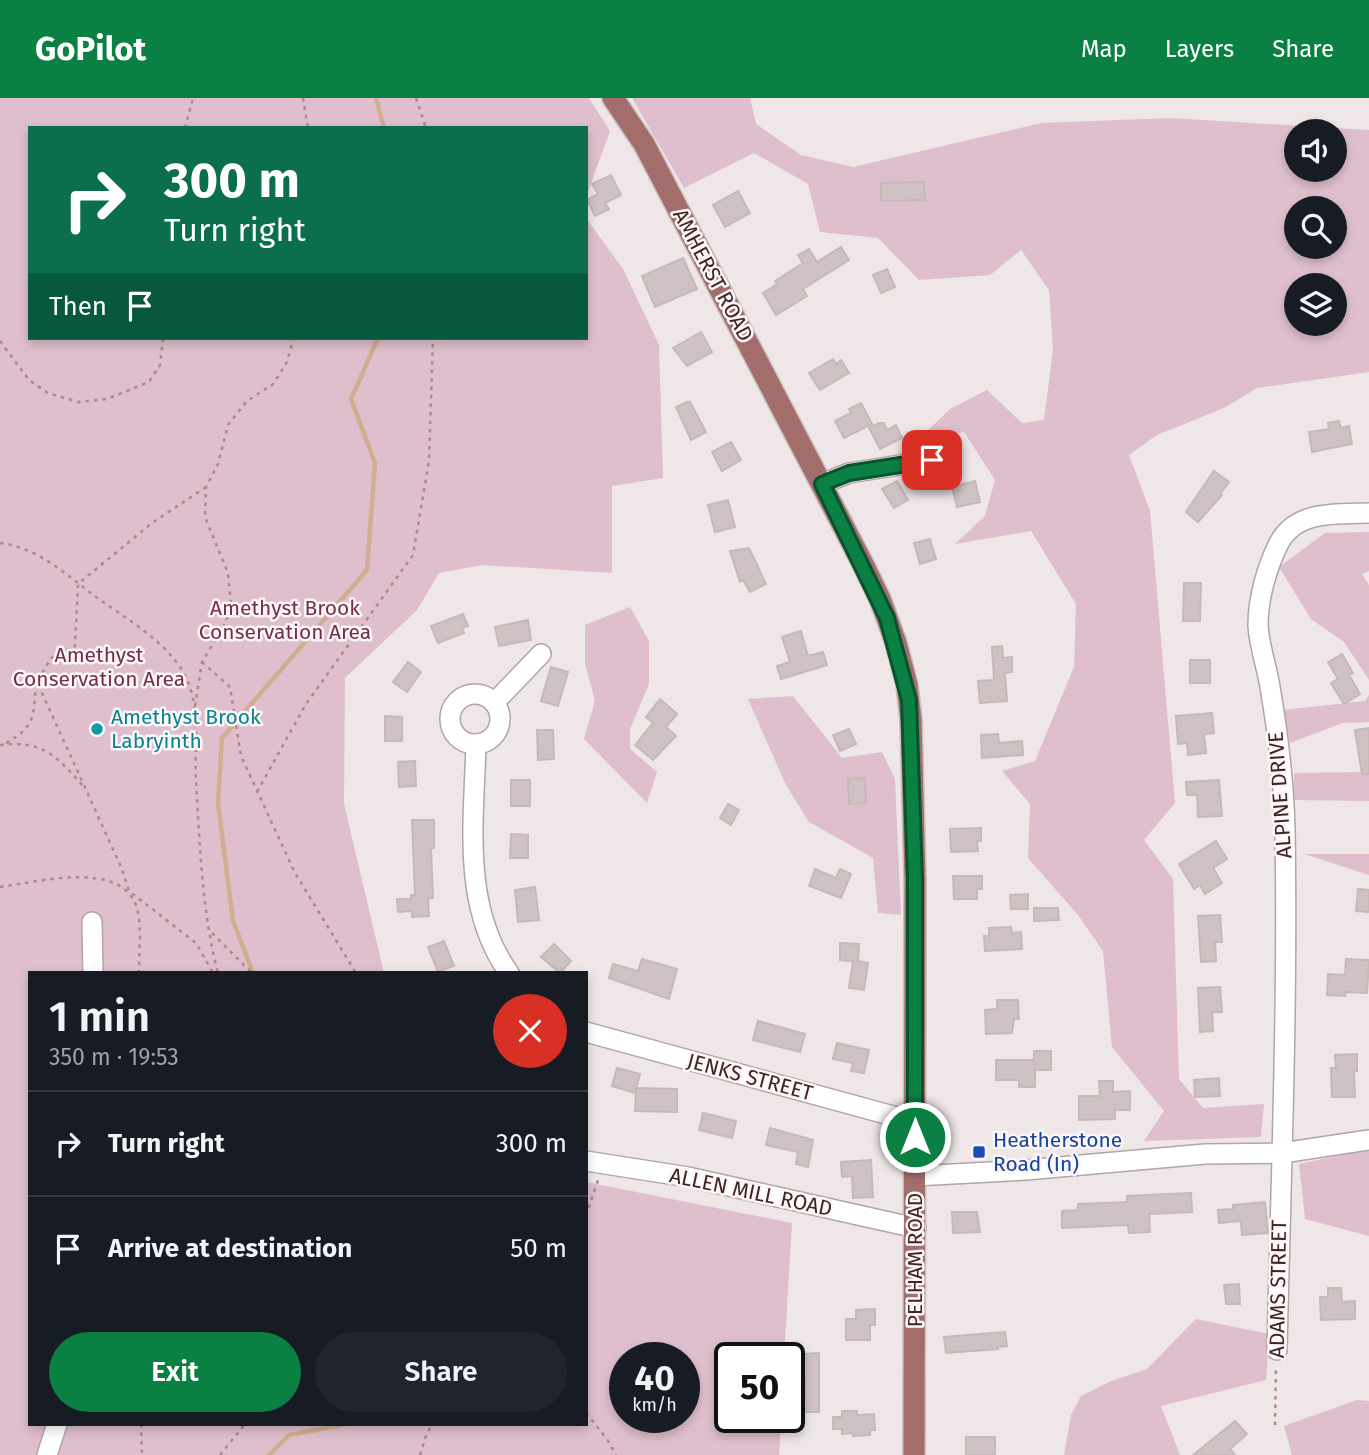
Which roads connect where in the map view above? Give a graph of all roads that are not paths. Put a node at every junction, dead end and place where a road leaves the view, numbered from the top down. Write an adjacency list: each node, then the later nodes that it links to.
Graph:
1 (612, 98): 2 (main road, AMHERST ROAD)
2 (807, 456): 4 (main road, PELHAM ROAD)
3 (932, 460): 4 (street)
4 (822, 484): 13 (main road, PELHAM ROAD)
5 (1369, 513): 15 (street, ALPINE DRIVE)
6 (541, 654): 7 (street)
7 (494, 703): 8 (street); 8 (street)
8 (476, 744): 11 (street)
9 (92, 922): 10 (street)
10 (93, 971)
11 (508, 971)
12 (588, 1033): 13 (street, JENKS STREET)
13 (915, 1122): 17 (main road, PELHAM ROAD)
14 (1369, 1140): 15 (street)
15 (1282, 1153): 17 (street); 19 (street, ADAMS STREET)
16 (594, 1162): 18 (street, ALLEN MILL ROAD)
17 (915, 1176): 18 (main road, PELHAM ROAD)
18 (916, 1228): 22 (main road, PELHAM ROAD)
19 (1277, 1350)
20 (56, 1426): 21 (street)
21 (47, 1455)
22 (914, 1455)

